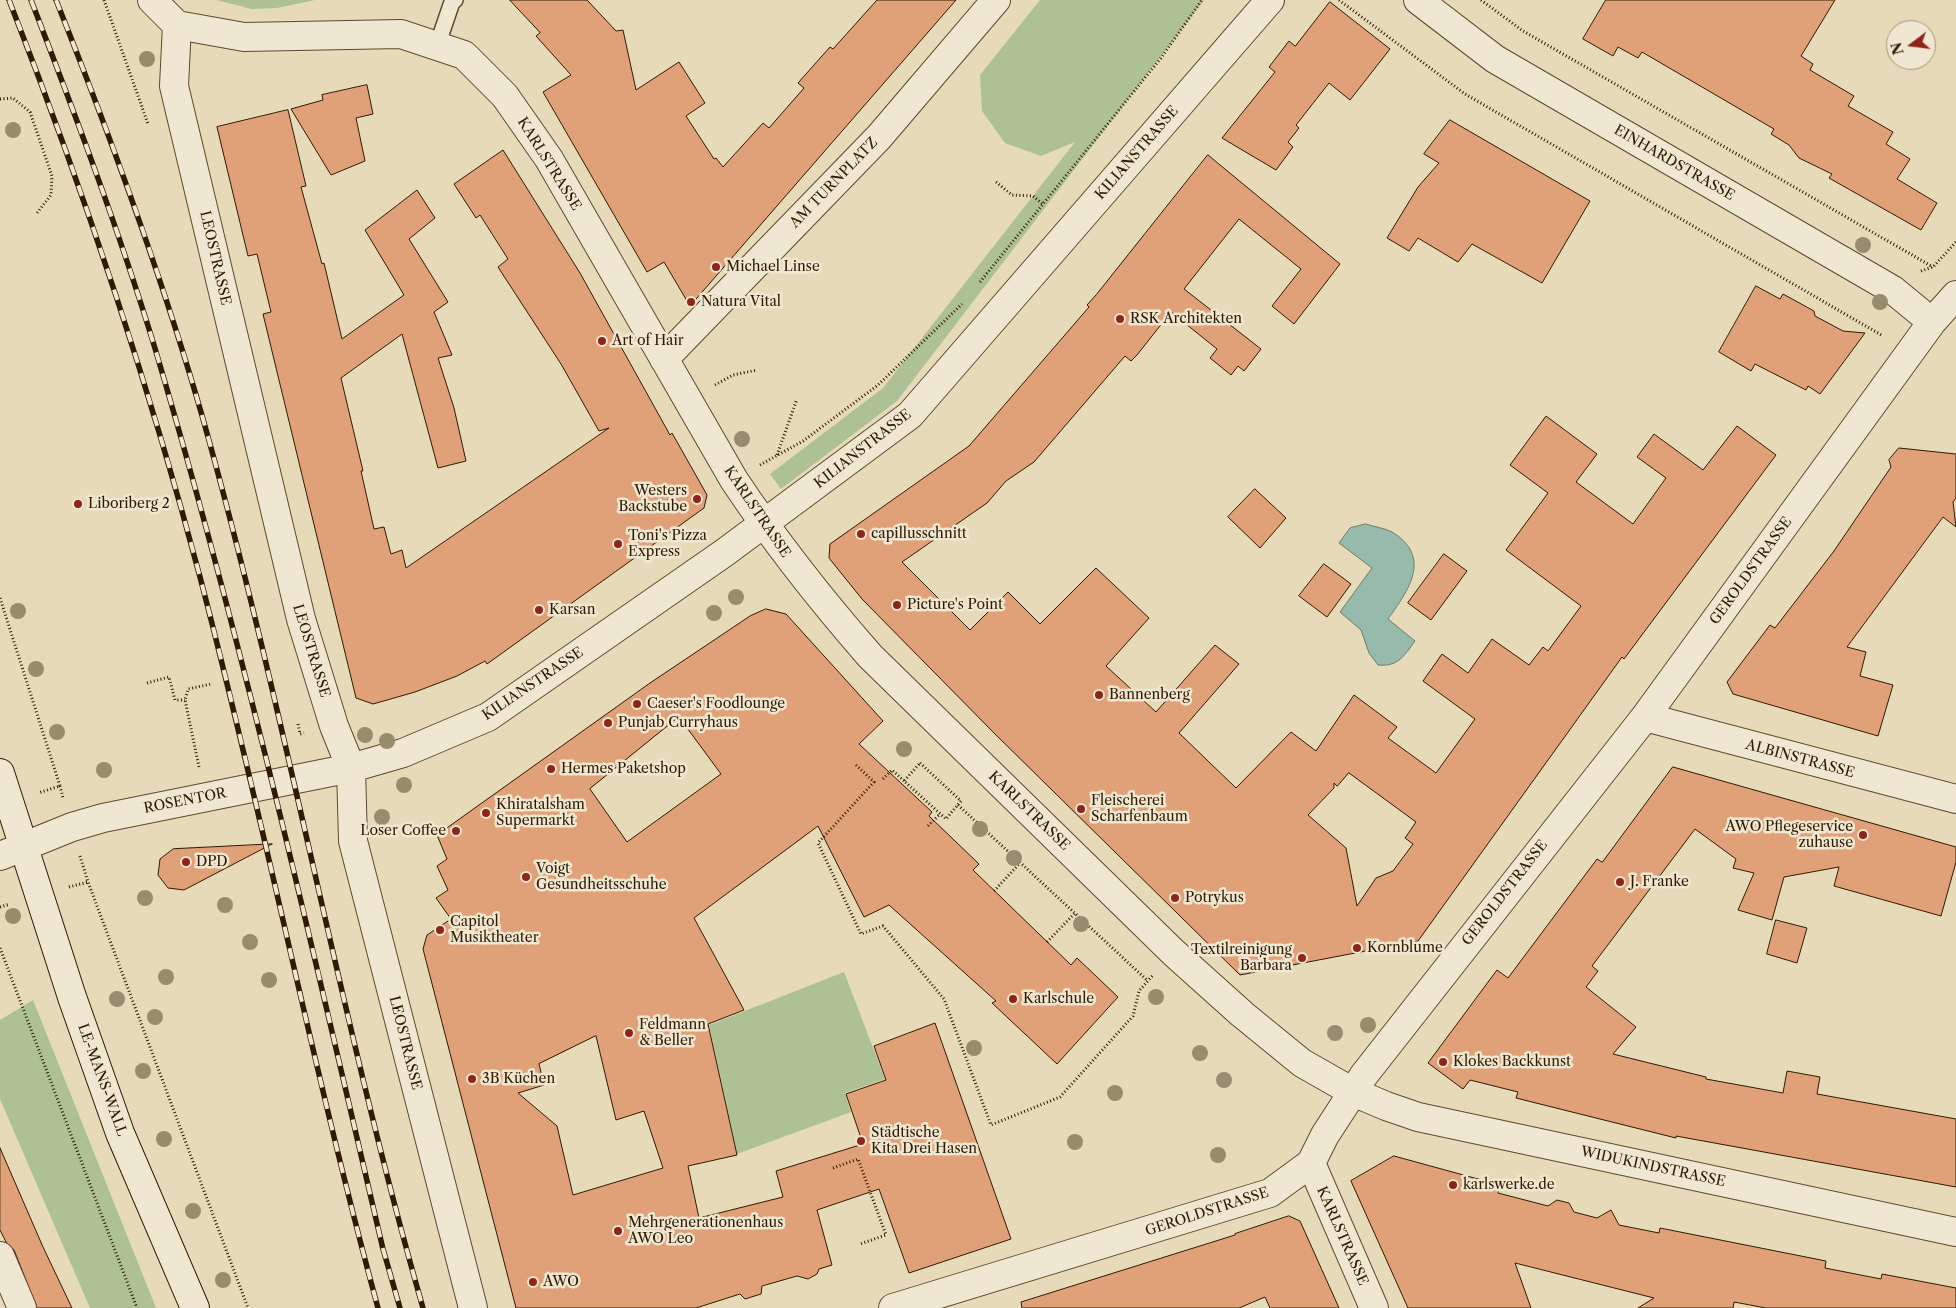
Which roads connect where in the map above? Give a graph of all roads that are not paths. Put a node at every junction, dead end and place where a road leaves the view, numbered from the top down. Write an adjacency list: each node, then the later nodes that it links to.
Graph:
1 (152, 0): 6 (street)
2 (455, 0): 7 (lane)
3 (996, 0): 10 (street, AM TURNPLATZ)
4 (1270, 0): 11 (street, KILIANSTRASSE)
5 (1418, 0): 9 (street, EINHARDSTRASSE)
6 (177, 25): 7 (street, KARLSTRASSE); 13 (street, LEOSTRASSE)
7 (437, 46): 10 (street, KARLSTRASSE)
8 (1956, 295): 9 (street, GEROLDSTRASSE)
9 (1932, 322): 12 (street, GEROLDSTRASSE)
10 (664, 359): 11 (street, KARLSTRASSE)
11 (764, 525): 13 (street, KILIANSTRASSE); 17 (street, KARLSTRASSE)
12 (1645, 717): 15 (street, ALBINSTRASSE); 17 (street, GEROLDSTRASSE)
13 (351, 768): 16 (street, ROSENTOR); 23 (street, LEOSTRASSE)
14 (0, 773): 16 (street, LE-MANS-WALL)
15 (1956, 799)
16 (11, 852): 22 (street, LE-MANS-WALL)
17 (1353, 1092): 18 (street, GEROLDSTRASSE); 19 (street, WIDUKINDSTRASSE)
18 (1311, 1163): 24 (street, GEROLDSTRASSE); 25 (street, KARLSTRASSE)
19 (1956, 1232)
20 (0, 1256): 21 (street)
21 (22, 1308)
22 (195, 1308)
23 (473, 1308)
24 (893, 1308)
25 (1374, 1308)

